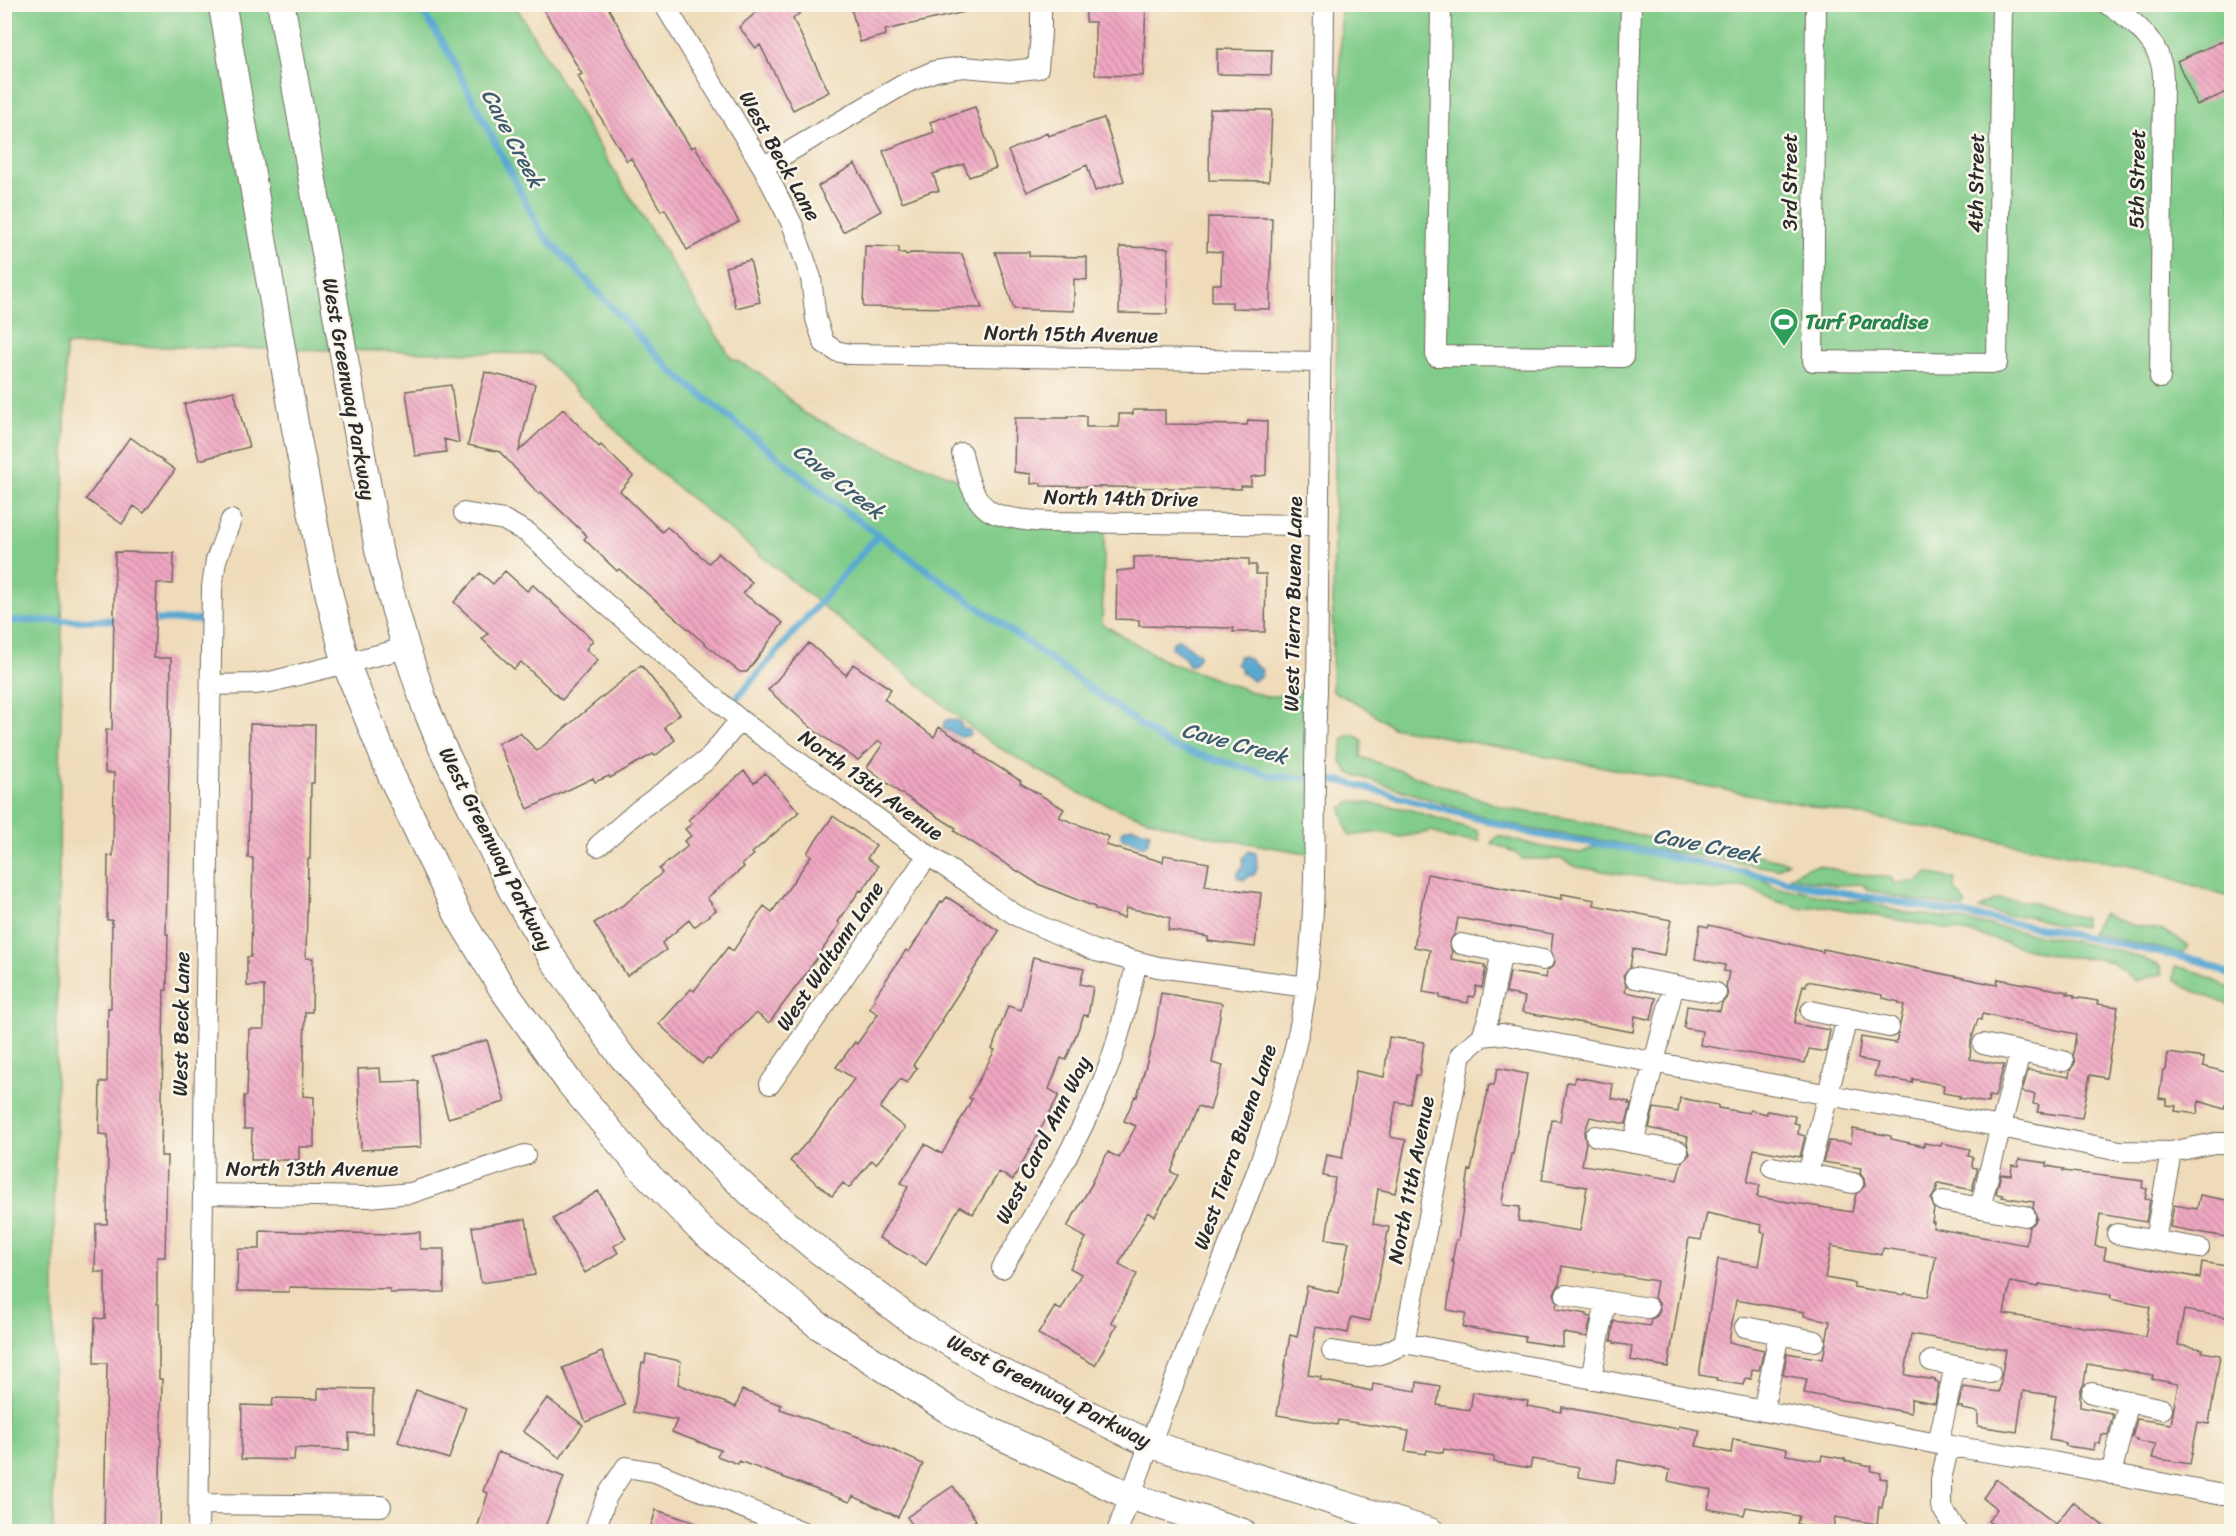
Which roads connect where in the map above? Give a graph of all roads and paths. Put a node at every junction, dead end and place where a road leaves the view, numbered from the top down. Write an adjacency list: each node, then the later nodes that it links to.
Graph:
1 (222, 4): 21 (main road)
2 (281, 4): 20 (main road, West Greenway Parkway)
3 (664, 4): 11 (street, West Beck Lane)
4 (1041, 4): 11 (street)
5 (1324, 4): 13 (street, West Tierra Buena Lane)
6 (1441, 4): 7 (street)
7 (1630, 4)
8 (1816, 4): 14 (street, 3rd Street)
9 (2002, 4): 14 (street, 4th Street)
10 (2107, 4): 15 (street, 5th Street)
11 (763, 167): 12 (street, West Beck Lane)
12 (824, 343): 13 (street, North 15th Avenue)
13 (1320, 362): 19 (street, West Tierra Buena Lane)
14 (1997, 363)
15 (2160, 378)
16 (962, 453): 19 (street, North 14th Drive)
17 (464, 513): 23 (street, North 13th Avenue)
18 (231, 520): 22 (street, West Beck Lane)
19 (1318, 525): 32 (street, West Tierra Buena Lane)
20 (406, 648): 21 (street); 78 (main road, West Greenway Parkway)
21 (346, 664): 22 (street); 82 (main road)
22 (211, 684): 54 (street, West Beck Lane)
23 (741, 720): 24 (street); 25 (street, North 13th Avenue)
24 (598, 846)
25 (928, 855): 29 (street, North 13th Avenue); 42 (street, West Waltann Lane)
26 (1461, 944): 27 (street)
27 (1502, 951): 28 (street); 37 (street, North 11th Avenue)
28 (1543, 960)
29 (1137, 962): 32 (street, North 13th Avenue); 61 (street, West Carol Ann Way)
30 (1635, 978): 31 (street)
31 (1674, 986): 33 (street); 41 (street)
32 (1307, 987): 78 (street, West Tierra Buena Lane)
33 (1716, 993)
34 (1811, 1011): 35 (street)
35 (1846, 1018): 36 (street); 43 (street)
36 (1889, 1027)
37 (1482, 1036): 41 (street); 68 (street, North 11th Avenue)
38 (1983, 1044): 39 (street)
39 (2020, 1052): 40 (street); 44 (street)
40 (2063, 1061)
41 (1653, 1063): 43 (street); 46 (street)
42 (770, 1084)
43 (1828, 1095): 44 (street); 52 (street)
44 (2001, 1127): 49 (street); 56 (street)
45 (1596, 1136): 46 (street)
46 (1633, 1143): 48 (street)
47 (2232, 1143): 49 (street)
48 (1678, 1151)
49 (2171, 1152): 59 (street)
50 (525, 1155): 54 (street, North 13th Avenue)
51 (1772, 1167): 52 (street)
52 (1808, 1174): 53 (street)
53 (1853, 1183)
54 (202, 1194): 83 (street, West Beck Lane)
55 (1943, 1201): 56 (street)
56 (1980, 1208): 57 (street)
57 (2025, 1216)
58 (2117, 1234): 59 (street)
59 (2155, 1240): 60 (street)
60 (2199, 1248)
61 (1002, 1268)
62 (1566, 1294): 63 (street)
63 (1606, 1301): 64 (street); 73 (street)
64 (1648, 1308)
65 (1745, 1327): 66 (street)
66 (1779, 1334): 67 (street); 77 (street)
67 (1815, 1341)
68 (1404, 1343): 69 (street); 73 (street)
69 (1332, 1350)
70 (1931, 1361): 71 (street)
71 (1955, 1366): 72 (street); 79 (street)
72 (1990, 1373)
73 (1591, 1379): 77 (street)
74 (2092, 1393): 75 (street)
75 (2129, 1401): 76 (street); 80 (street)
76 (2162, 1409)
77 (1763, 1411): 79 (street)
78 (1150, 1444): 82 (street, West Tierra Buena Lane); 90 (main road, West Greenway Parkway)
79 (1943, 1445): 80 (street); 91 (street)
80 (2110, 1474): 81 (street)
81 (2232, 1494)
82 (1130, 1496): 88 (street, West Tierra Buena Lane); 89 (main road)
83 (199, 1504): 84 (street); 85 (street, West Beck Lane)
84 (381, 1506)
85 (198, 1532)
86 (594, 1532): 87 (street)
87 (803, 1532)
88 (1117, 1532)
89 (1242, 1532)
90 (1431, 1532)
91 (1957, 1532)

